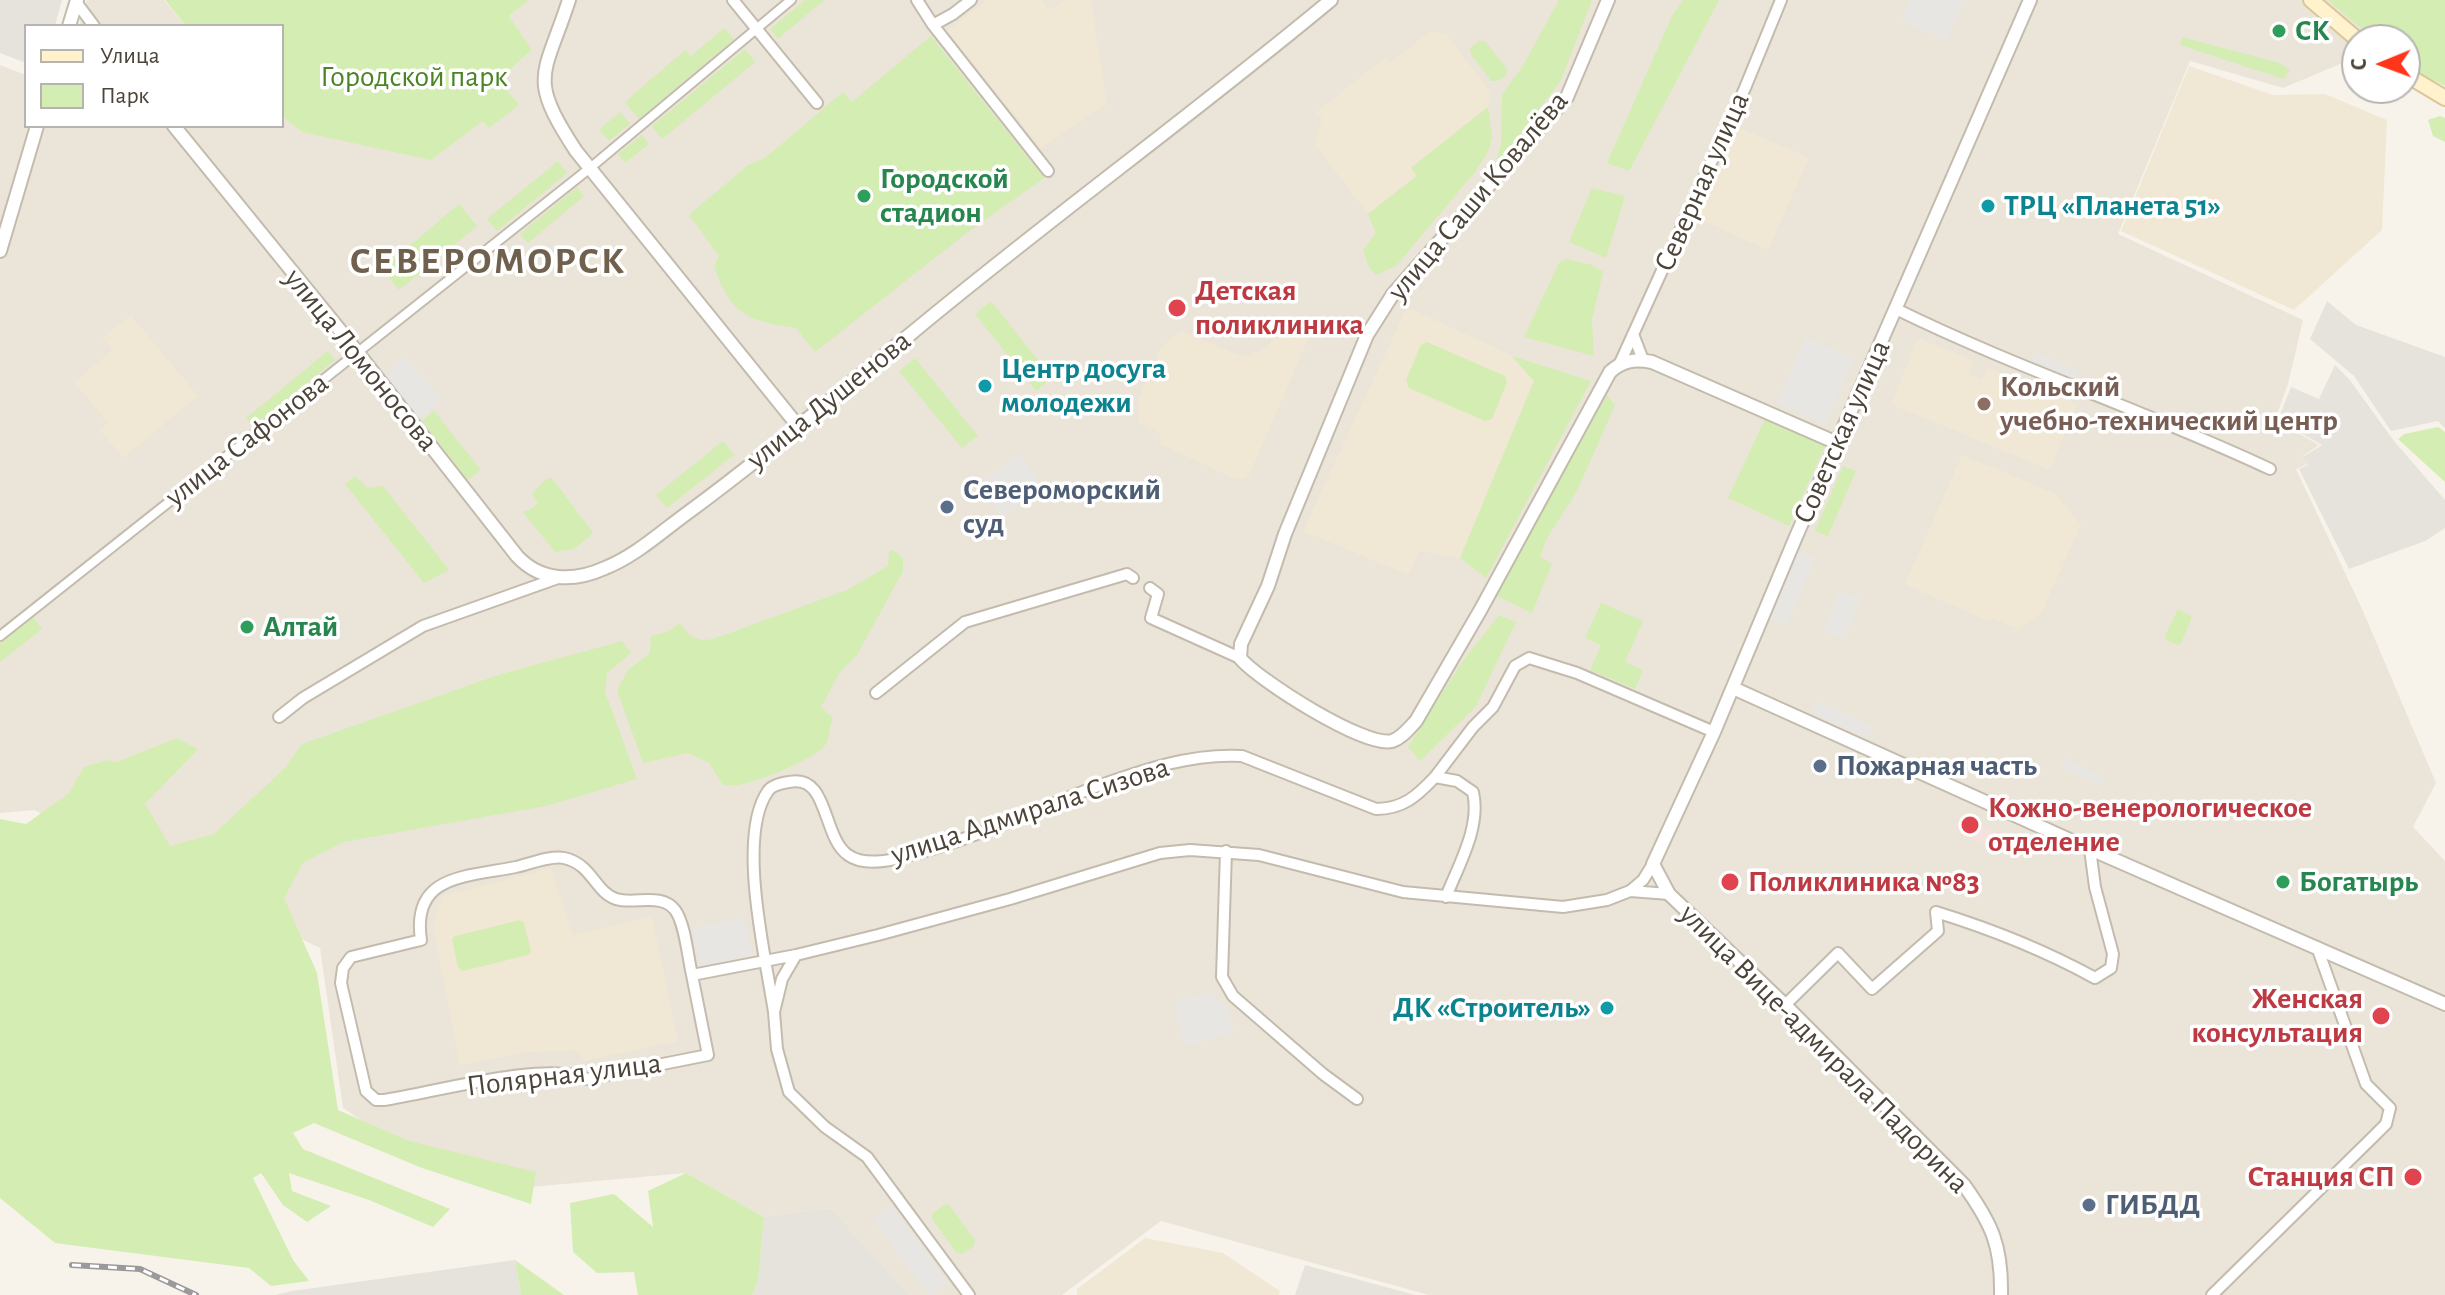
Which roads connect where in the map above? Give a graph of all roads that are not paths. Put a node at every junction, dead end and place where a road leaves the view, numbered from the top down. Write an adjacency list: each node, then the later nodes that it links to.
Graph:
1 (569, 0): 22 (street)
2 (733, 0): 16 (street)
3 (791, 0): 16 (street, улица Сафонова)
4 (917, 0): 14 (street)
5 (971, 0): 14 (street)
6 (1331, 0): 30 (street, улица Душенова)
7 (1608, 0): 37 (street, улица Саши Ковалёва)
8 (1781, 0): 26 (street, Северная улица)
9 (2030, 0): 25 (street, Советская улица)
10 (2311, 0): 15 (main road)
11 (77, 1): 12 (street); 13 (street)
12 (70, 24)
13 (93, 24)
14 (933, 25): 23 (street)
15 (2341, 26)
16 (757, 28): 19 (street); 22 (street, улица Сафонова)
17 (2421, 84): 18 (main road)
18 (2445, 98)
19 (817, 103)
20 (36, 128): 24 (street)
21 (176, 128): 27 (street, улица Ломоносова)
22 (590, 168): 27 (street, улица Сафонова); 30 (street)
23 (1048, 171)
24 (0, 251)
25 (1896, 309): 31 (street, Советская улица); 32 (street)
26 (1633, 334): 28 (street); 29 (street, Северная улица)
27 (358, 353): 33 (street, улица Ломоносова); 36 (street, улица Сафонова)
28 (1643, 360): 29 (street); 31 (street)
29 (1620, 363): 37 (street)
30 (798, 426): 33 (street, улица Душенова)
31 (1837, 443): 38 (street, Советская улица)
32 (2270, 469)
33 (559, 578): 40 (street, улица Душенова)
34 (1133, 578): 39 (street)
35 (1150, 588): 37 (street)
36 (0, 636)
37 (1240, 658)
38 (1733, 688): 41 (street, Советская улица); 43 (street)
39 (876, 693)
40 (279, 717)
41 (1714, 732): 42 (street); 45 (street, Советская улица)
42 (1435, 777): 48 (street); 51 (street, улица Адмирала Сизова)
43 (2090, 849): 49 (street); 54 (street)
44 (1226, 851): 48 (street, улица Вице-адмирала Падорина); 50 (street, улица Вице-адмирала Падорина); 56 (street)
45 (1653, 864): 46 (street); 47 (street, улица Вице-адмирала Падорина)
46 (1630, 891): 47 (street, улица Вице-адмирала Падорина); 48 (street, улица Вице-адмирала Падорина)
47 (1669, 894): 54 (street, улица Вице-адмирала Падорина)
48 (1446, 897)
49 (2317, 947): 53 (street); 59 (street)
50 (796, 955): 51 (street); 55 (street)
51 (766, 961): 52 (street); 55 (street)
52 (692, 975): 52 (street, Полярная улица)
53 (2445, 1004)
54 (1785, 1005): 58 (street, улица Вице-адмирала Падорина)
55 (774, 1012): 57 (street)
56 (1357, 1099)
57 (969, 1295)
58 (1998, 1295)
59 (2212, 1295)

